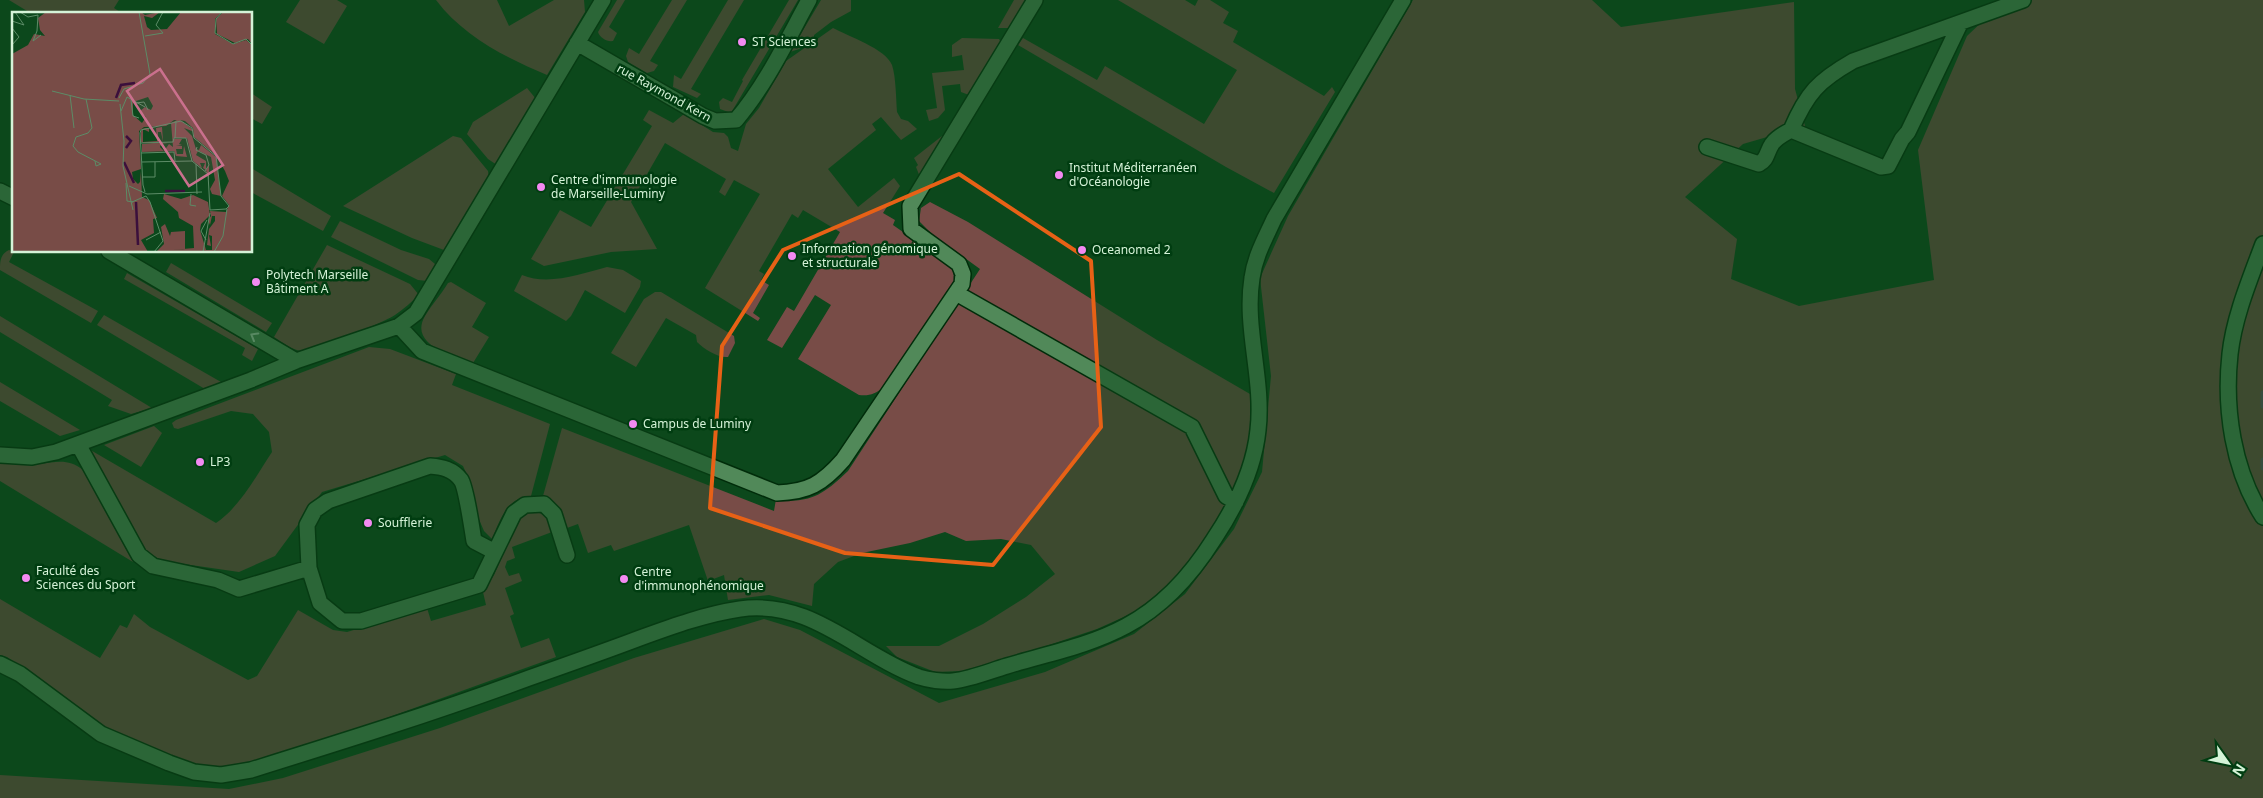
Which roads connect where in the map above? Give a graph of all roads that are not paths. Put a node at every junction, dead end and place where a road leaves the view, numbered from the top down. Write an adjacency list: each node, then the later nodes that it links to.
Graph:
1 (603, 0): 7 (street)
2 (809, 0): 7 (street, rue Raymond Kern)
3 (1036, 0): 14 (street)
4 (1403, 0): 19 (street)
5 (2023, 0): 6 (street)
6 (1960, 24): 8 (street); 8 (street)
7 (577, 43): 15 (street)
8 (1791, 130): 9 (street)
9 (1707, 147)
10 (0, 191): 11 (street)
11 (12, 197)
12 (2263, 244): 20 (street)
13 (111, 252): 16 (street, one-way to 13)
14 (956, 293): 15 (street); 19 (street)
15 (399, 326): 16 (street)
16 (296, 361): 17 (street)
17 (78, 444): 18 (street); 23 (street)
18 (0, 455)
19 (1236, 502): 24 (street)
20 (2263, 517)
21 (495, 552): 22 (street); 23 (street); 23 (street)
22 (567, 555)
23 (309, 568)
24 (0, 664)

